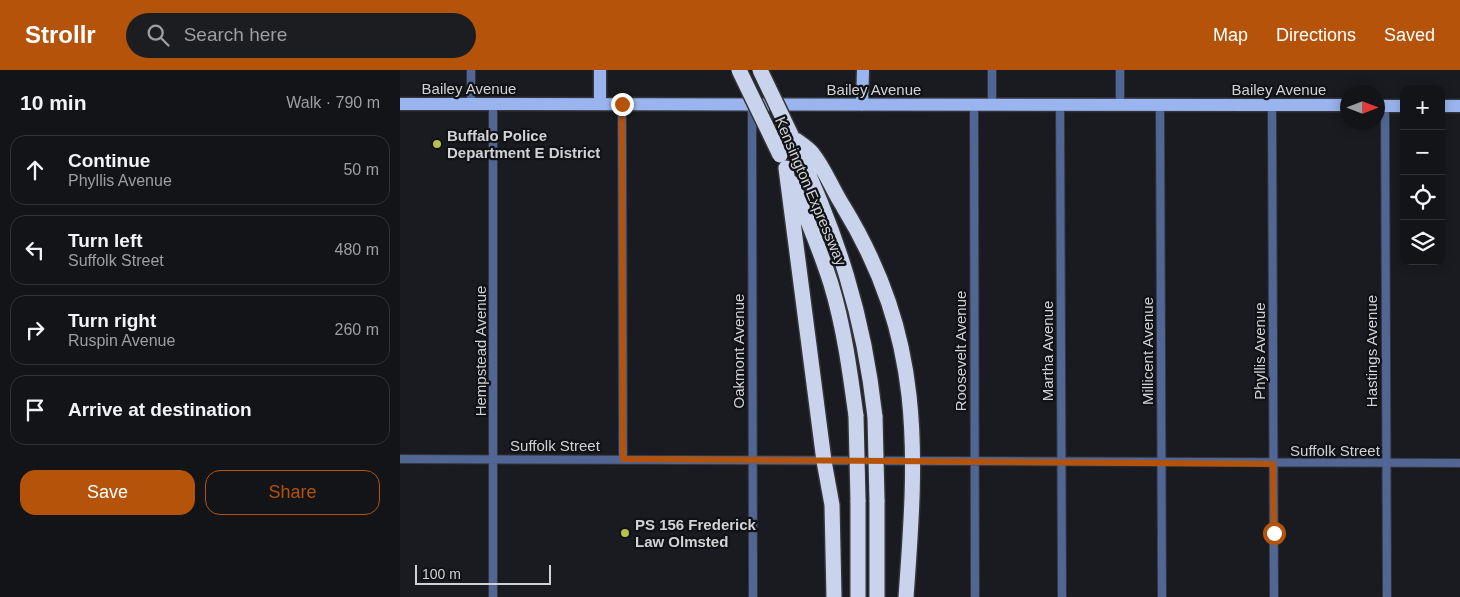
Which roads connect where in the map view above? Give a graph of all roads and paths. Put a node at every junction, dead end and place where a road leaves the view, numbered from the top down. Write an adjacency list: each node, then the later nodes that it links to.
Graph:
1 (471, 70): 9 (street)
2 (600, 70): 11 (main road)
3 (739, 70): 28 (highway, Kensington Expressway, bridge)
4 (760, 70): 27 (highway, Kensington Expressway, bridge)
5 (863, 70): 17 (main road)
6 (992, 70): 14 (street)
7 (1120, 70): 18 (street)
8 (400, 104): 9 (main road, Bailey Avenue)
9 (471, 104): 10 (main road, Bailey Avenue)
10 (493, 104): 11 (main road, Bailey Avenue); 30 (street, Hempstead Avenue)
11 (600, 104): 12 (main road, Bailey Avenue)
12 (622, 104): 16 (main road, Bailey Avenue); 31 (street)
13 (974, 104): 14 (main road, Bailey Avenue); 17 (main road, Bailey Avenue); 34 (street, Roosevelt Avenue)
14 (992, 104): 15 (main road, Bailey Avenue)
15 (1060, 104): 18 (main road, Bailey Avenue); 36 (street, Martha Avenue)
16 (752, 105): 17 (main road, Bailey Avenue); 35 (street, Oakmont Avenue)
17 (862, 105)
18 (1120, 105): 19 (main road, Bailey Avenue)
19 (1160, 105): 20 (main road, Bailey Avenue); 38 (street, Millicent Avenue)
20 (1272, 105): 21 (main road, Bailey Avenue); 39 (street, Phyllis Avenue)
21 (1340, 105)
22 (1385, 106): 23 (main road)
23 (1400, 106)
24 (1445, 106): 25 (main road)
25 (1460, 106)
26 (1381, 130): 40 (street, Hastings Avenue)
27 (807, 156): 33 (highway); 45 (highway, Kensington Expressway, bridge)
28 (783, 162): 32 (highway); 44 (highway, Kensington Expressway, bridge)
29 (400, 459): 30 (street, Suffolk Street)
30 (494, 459): 31 (street, Suffolk Street); 41 (street, Hempstead Avenue)
31 (623, 459): 35 (street, Suffolk Street)
32 (824, 461): 33 (street, Suffolk Street); 35 (street, Suffolk Street); 43 (highway)
33 (913, 461): 34 (street, Suffolk Street); 46 (highway)
34 (974, 461): 36 (street, Suffolk Street); 47 (street, Roosevelt Avenue)
35 (752, 462): 42 (street, Oakmont Avenue)
36 (1061, 463): 38 (street, Suffolk Street); 48 (street, Martha Avenue)
37 (1460, 463): 40 (street, Suffolk Street)
38 (1161, 464): 39 (street, Suffolk Street); 49 (street, Millicent Avenue)
39 (1273, 464): 40 (street, Suffolk Street); 50 (street, Phyllis Avenue)
40 (1386, 464): 51 (street, Hastings Avenue)
41 (493, 597)
42 (753, 597)
43 (834, 597)
44 (858, 597)
45 (877, 597)
46 (906, 597)
47 (975, 597)
48 (1062, 597)
49 (1162, 597)
50 (1274, 597)
51 (1387, 597)

